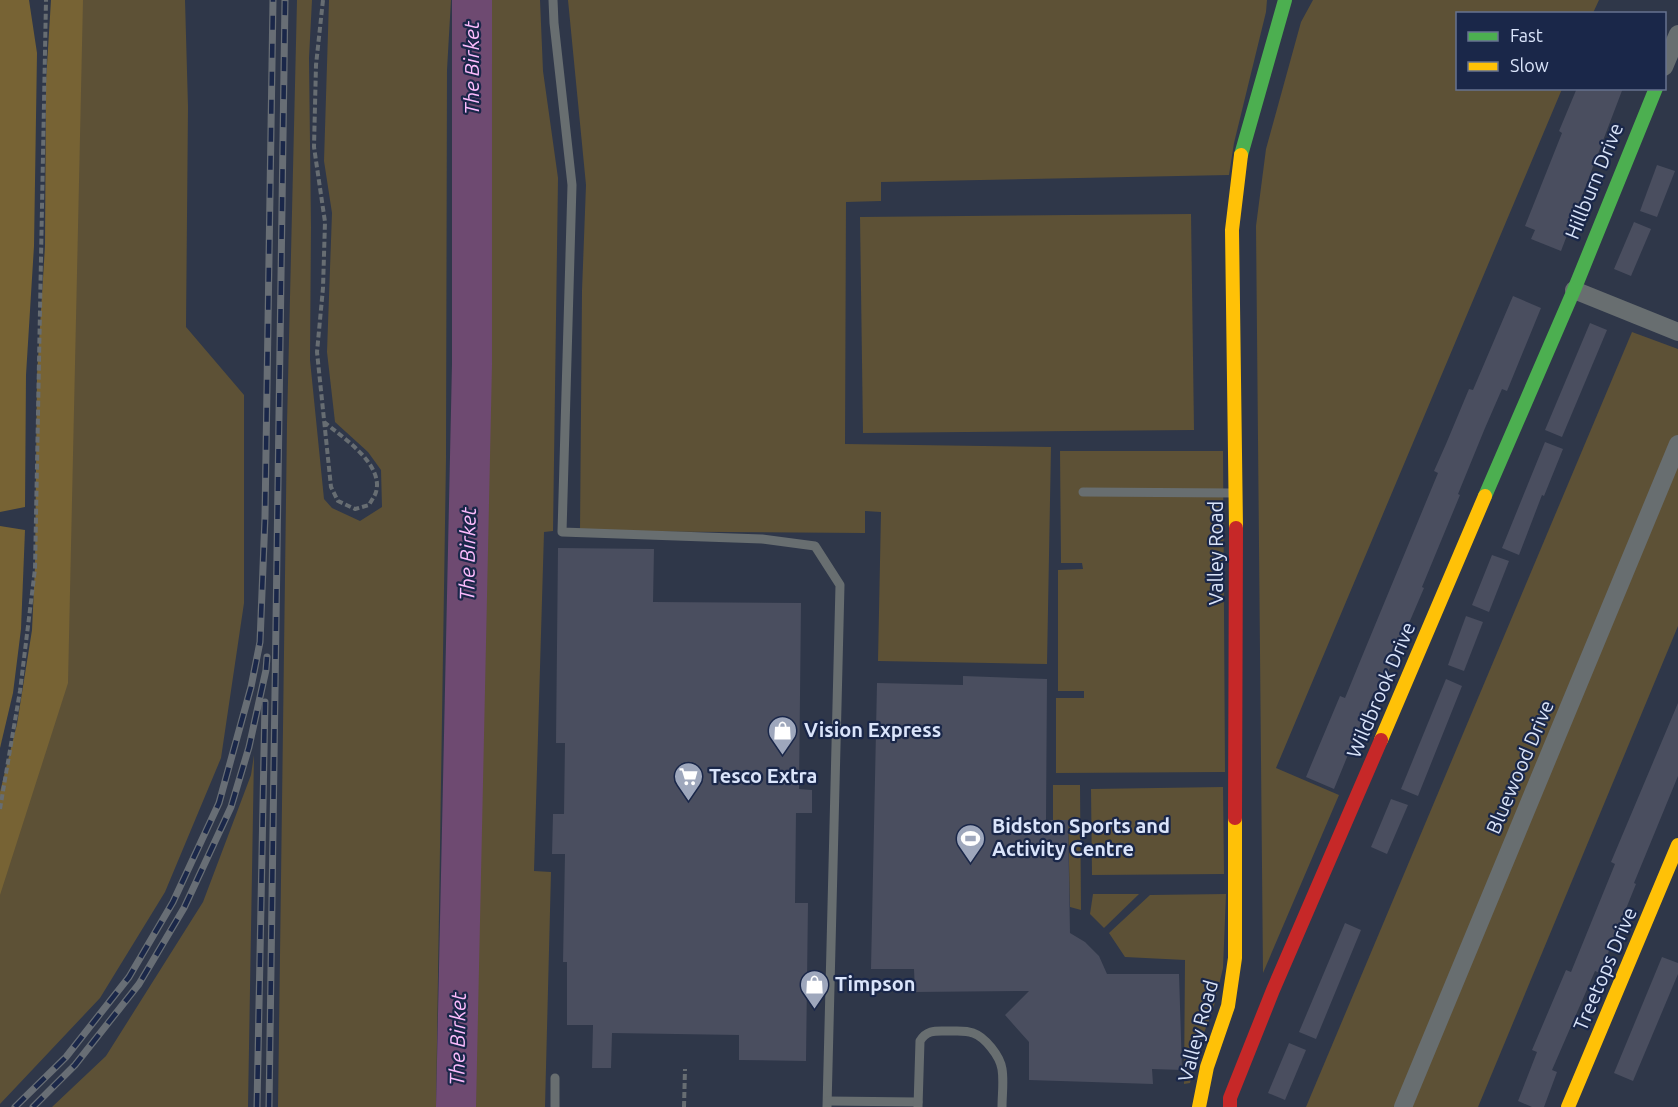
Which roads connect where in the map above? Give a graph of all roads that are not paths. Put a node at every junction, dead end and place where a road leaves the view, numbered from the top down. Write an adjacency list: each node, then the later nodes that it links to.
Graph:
1 (553, 0): 13 (lane)
2 (1285, 0): 10 (street, Valley Road)
3 (1678, 34): 4 (street)
4 (1666, 64)
5 (1655, 90): 6 (street, Hillburn Drive)
6 (1574, 290): 7 (street); 18 (street, Wildbrook Drive)
7 (1678, 332)
8 (1678, 444): 19 (street, Bluewood Drive)
9 (1083, 492): 10 (lane)
10 (1235, 493): 17 (street, Valley Road)
11 (1678, 845): 20 (street, Treetops Drive)
12 (555, 1078): 15 (lane)
13 (828, 1104): 14 (lane)
14 (918, 1104): 16 (lane)
15 (555, 1107)
16 (1002, 1107)
17 (1199, 1107)
18 (1230, 1107)
19 (1403, 1107)
20 (1568, 1107)

